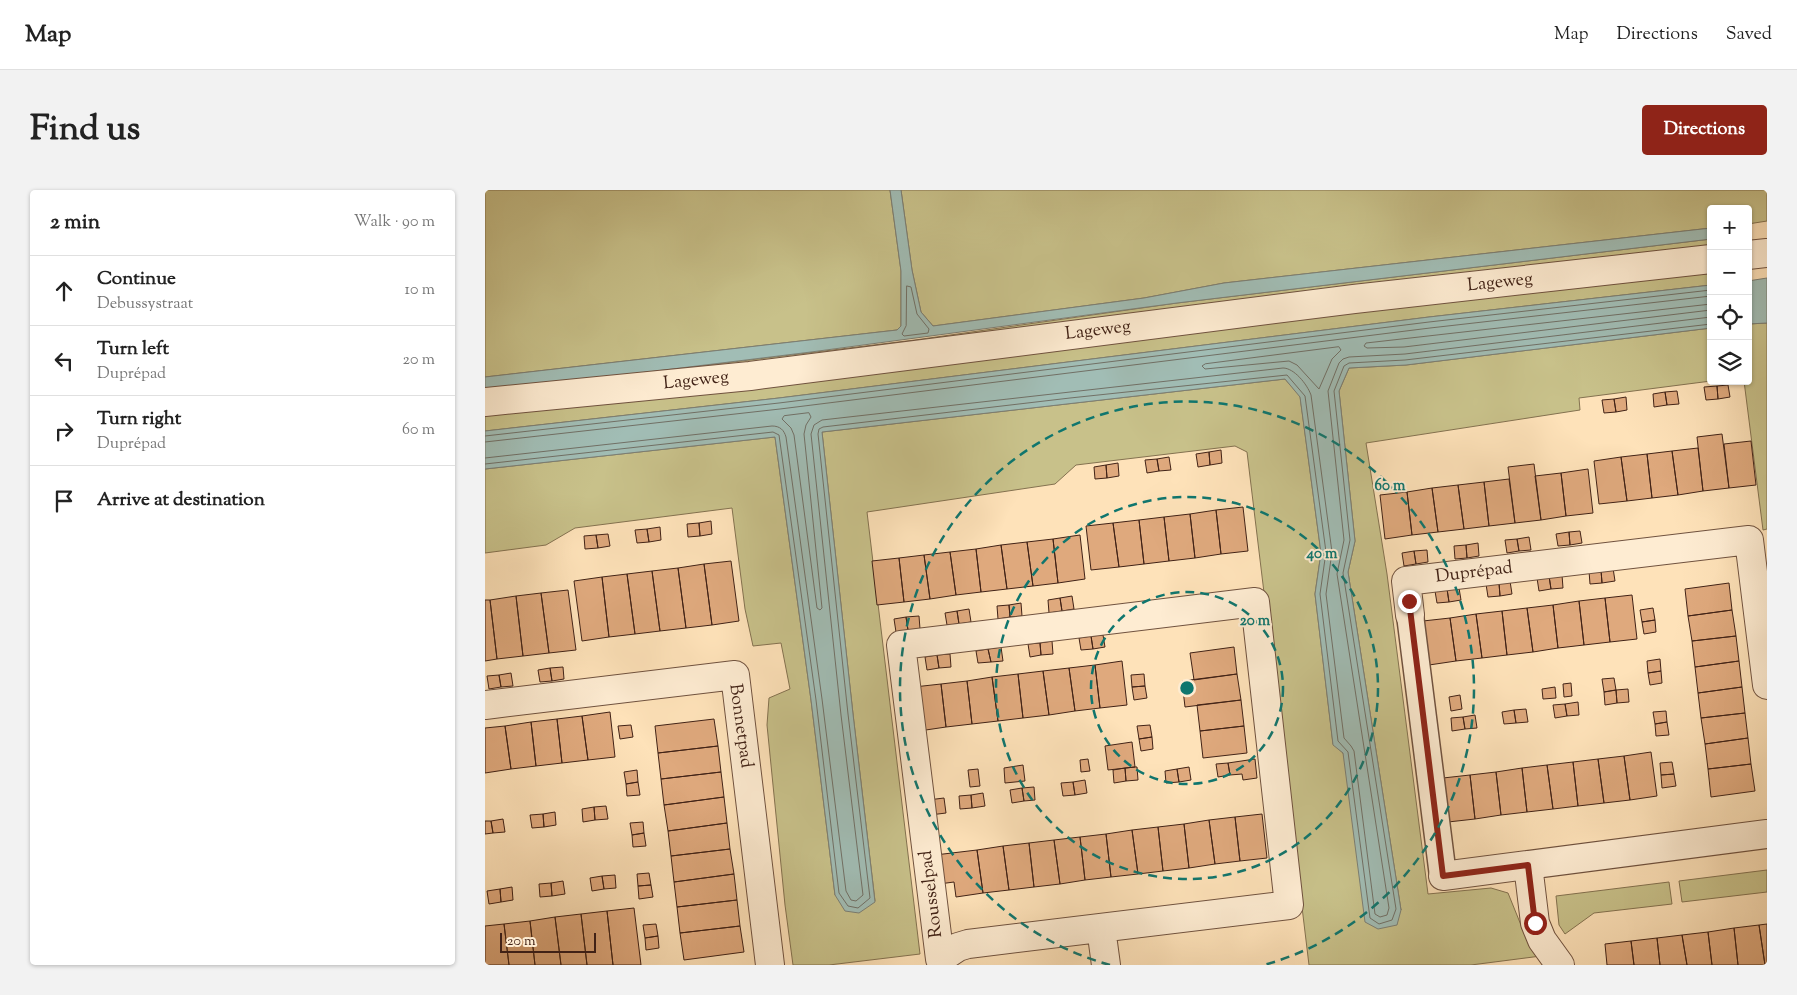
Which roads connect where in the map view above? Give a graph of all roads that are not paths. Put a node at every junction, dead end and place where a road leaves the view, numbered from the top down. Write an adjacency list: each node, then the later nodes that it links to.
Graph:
1 (1767, 253): 2 (street)
2 (1752, 255)
3 (1707, 259): 4 (street, Lageweg)
4 (485, 402)
5 (1410, 615): 6 (street, Duprépad); 10 (street, Duprépad)
6 (1767, 685)
7 (485, 705): 13 (street, Bonnetpad)
8 (1767, 834): 9 (street, Duprépad)
9 (1528, 865): 10 (street, Duprépad); 15 (street)
10 (1443, 876)
11 (1101, 928): 12 (street, Rousselpad); 12 (street, Rousselpad); 14 (street)
12 (936, 962)
13 (770, 965)
14 (1106, 965)
15 (1560, 965)

